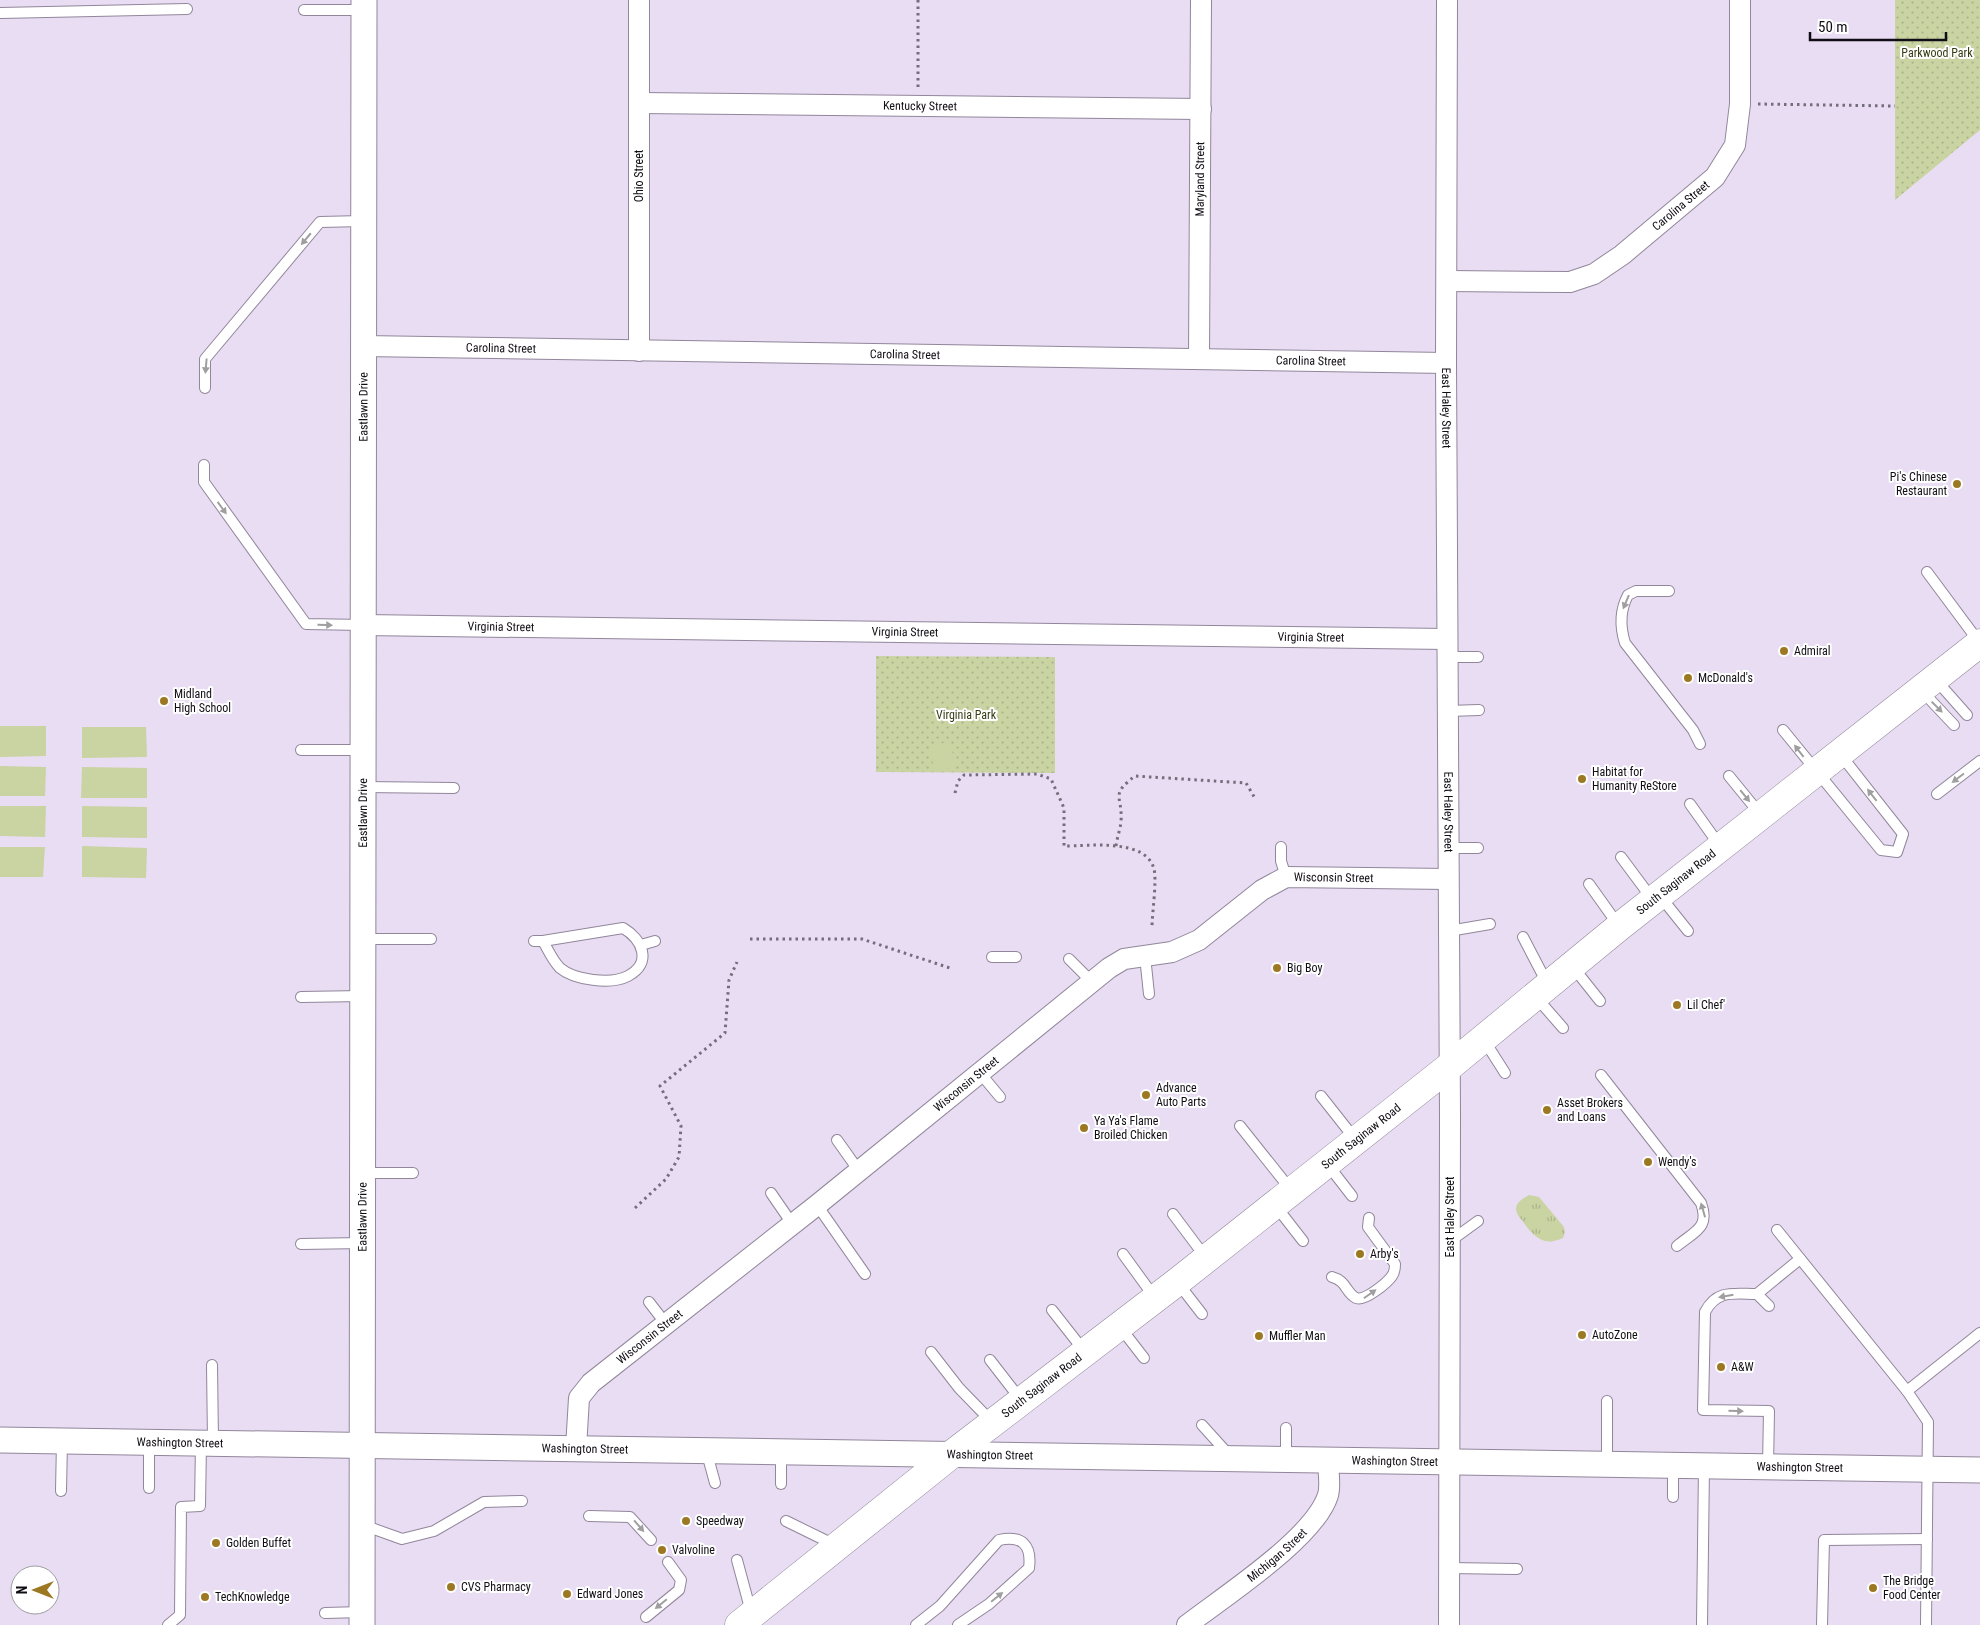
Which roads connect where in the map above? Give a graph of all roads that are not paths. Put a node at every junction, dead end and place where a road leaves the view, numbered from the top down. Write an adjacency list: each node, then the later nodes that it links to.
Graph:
1 (640, 0): 9 (street, Ohio Street)
2 (1201, 0): 10 (street, Maryland Street)
3 (1447, 0): 12 (street, East Haley Street)
4 (1740, 0): 12 (street, Carolina Street)
5 (364, 5): 7 (lane); 11 (street, Eastlawn Drive)
6 (187, 9): 8 (lane)
7 (304, 10)
8 (0, 13)
9 (639, 103): 10 (street, Kentucky Street); 14 (street, Ohio Street)
10 (1202, 109): 15 (street, Maryland Street)
11 (364, 221): 13 (street, Eastlawn Drive); 17 (lane, one-way to 17)
12 (1446, 281): 16 (street, East Haley Street)
13 (364, 346): 14 (street, Carolina Street); 21 (street, Eastlawn Drive)
14 (639, 351): 15 (street, Carolina Street)
15 (1199, 358): 16 (street, Carolina Street)
16 (1446, 363): 23 (street, East Haley Street)
17 (205, 388)
18 (204, 465): 21 (lane, one-way to 21)
19 (1927, 572): 22 (lane)
20 (1669, 591): 31 (lane, one-way to 31)
21 (363, 625): 23 (street, Virginia Street); 33 (street, Eastlawn Drive)
22 (1980, 643): 25 (main road, South Saginaw Road)
23 (1448, 648): 24 (lane); 26 (street, East Haley Street)
24 (1478, 657)
25 (1927, 684): 28 (lane); 29 (lane, one-way to 29); 34 (main road, South Saginaw Road)
26 (1448, 710): 27 (lane); 45 (street, East Haley Street)
27 (1479, 710)
28 (1967, 715)
29 (1954, 725)
30 (1783, 730): 36 (lane, one-way to 30)
31 (1700, 744)
32 (301, 750): 33 (lane)
33 (363, 750): 38 (street, Eastlawn Drive)
34 (1839, 753): 36 (main road, South Saginaw Road); 36 (lane, one-way to 34)
35 (1980, 761): 40 (lane, one-way to 40)
36 (1815, 772): 42 (main road, South Saginaw Road)
37 (1729, 776): 42 (lane, one-way to 42)
38 (363, 787): 39 (lane); 57 (street, Eastlawn Drive)
39 (454, 788)
40 (1937, 794)
41 (1690, 804): 43 (lane)
42 (1761, 815): 43 (main road, South Saginaw Road)
43 (1720, 847): 51 (main road, South Saginaw Road)
44 (1280, 848): 48 (lane)
45 (1448, 848): 46 (lane); 49 (street, East Haley Street)
46 (1478, 848)
47 (1621, 857): 51 (lane)
48 (1286, 877): 49 (street, Wisconsin Street); 61 (street, Wisconsin Street)
49 (1448, 879): 54 (street, East Haley Street)
50 (1589, 884): 53 (lane)
51 (1656, 897): 53 (main road, South Saginaw Road); 55 (lane)
52 (1490, 924): 54 (lane)
53 (1619, 927): 65 (main road, South Saginaw Road)
54 (1449, 931): 74 (street, East Haley Street)
55 (1688, 931)
56 (1523, 937): 67 (lane)
57 (363, 939): 58 (lane); 69 (street, Eastlawn Drive)
58 (431, 939)
59 (655, 941): 60 (lane)
60 (641, 945): 60 (lane)
61 (1145, 956): 66 (street, Wisconsin Street); 68 (lane)
62 (992, 957): 63 (lane)
63 (1016, 957)
64 (1069, 959): 66 (lane)
65 (1572, 965): 67 (main road, South Saginaw Road); 71 (lane)
66 (1092, 982): 75 (street, Wisconsin Street)
67 (1541, 989): 72 (lane); 73 (main road, South Saginaw Road)
68 (1150, 994)
69 (363, 996): 70 (lane); 85 (street, Eastlawn Drive)
70 (301, 998)
71 (1600, 1002)
72 (1563, 1028)
73 (1482, 1038): 74 (main road, South Saginaw Road); 76 (lane)
74 (1450, 1066): 81 (main road, South Saginaw Road); 97 (street, East Haley Street)
75 (980, 1073): 79 (lane); 84 (street, Wisconsin Street)
76 (1505, 1073)
77 (1601, 1075): 100 (lane, one-way to 77)
78 (1321, 1096): 81 (lane)
79 (1000, 1097)
80 (1240, 1126): 89 (lane)
81 (1355, 1139): 83 (main road, South Saginaw Road)
82 (837, 1140): 84 (lane)
83 (1326, 1162): 88 (lane); 89 (main road, South Saginaw Road)
84 (859, 1171): 90 (street, Wisconsin Street)
85 (363, 1173): 86 (lane); 98 (street, Eastlawn Drive)
86 (413, 1173)
87 (771, 1193): 94 (lane)
88 (1352, 1196)
89 (1283, 1197): 96 (lane); 102 (main road, South Saginaw Road)
90 (817, 1205): 94 (street, Wisconsin Street); 104 (lane)
91 (1173, 1214): 102 (lane)
92 (1369, 1218): 105 (lane, one-way to 92)
93 (1478, 1221): 97 (lane)
94 (792, 1225): 113 (street, Wisconsin Street)
95 (1777, 1230): 103 (lane)
96 (1303, 1241)
97 (1449, 1242): 139 (street, East Haley Street)
98 (363, 1243): 99 (lane); 131 (street, Eastlawn Drive)
99 (301, 1244)
100 (1677, 1246)
101 (1123, 1254): 108 (lane)
102 (1207, 1259): 106 (main road, South Saginaw Road)
103 (1800, 1259): 107 (lane); 121 (lane)
104 (865, 1274)
105 (1332, 1277)
106 (1177, 1282): 108 (main road, South Saginaw Road); 112 (lane)
107 (1757, 1294): 110 (lane); 143 (lane, one-way to 143)
108 (1156, 1299): 114 (main road, South Saginaw Road)
109 (649, 1302): 113 (lane)
110 (1769, 1306)
111 (1052, 1310): 117 (lane)
112 (1202, 1314)
113 (666, 1324): 132 (street, Wisconsin Street)
114 (1119, 1327): 117 (main road, South Saginaw Road); 118 (lane)
115 (1980, 1333): 121 (lane)
116 (932, 1352): 124 (lane)
117 (1086, 1353): 122 (main road, South Saginaw Road)
118 (1144, 1358)
119 (990, 1360): 122 (lane)
120 (212, 1365): 130 (lane)
121 (1906, 1391): 144 (lane)
122 (1022, 1401): 124 (main road, South Saginaw Road)
123 (1607, 1401): 140 (lane)
124 (993, 1423): 135 (main road, South Saginaw Road)
125 (1202, 1425): 136 (lane)
126 (1286, 1428): 137 (lane)
127 (0, 1440): 128 (street, Washington Street)
128 (62, 1441): 129 (street, Washington Street); 149 (lane)
129 (148, 1442): 130 (street, Washington Street); 148 (lane)
130 (207, 1442): 131 (street, Washington Street); 166 (lane)
131 (363, 1445): 132 (street, Washington Street); 154 (street, Eastlawn Drive)
132 (576, 1448): 133 (street, Washington Street)
133 (706, 1450): 134 (street, Washington Street); 146 (lane)
134 (781, 1451): 135 (street, Washington Street); 147 (lane)
135 (952, 1454): 136 (street, Washington Street); 157 (main road, South Saginaw Road)
136 (1233, 1459): 137 (street, Washington Street)
137 (1286, 1460): 138 (street, Washington Street)
138 (1328, 1461): 139 (street, Washington Street); 169 (street, Michigan Street)
139 (1449, 1461): 140 (street, Washington Street); 160 (street, East Haley Street)
140 (1607, 1464): 141 (street, Washington Street)
141 (1673, 1466): 142 (street, Washington Street); 150 (lane)
142 (1704, 1466): 143 (street, Washington Street); 171 (lane)
143 (1768, 1467): 144 (street, Washington Street)
144 (1928, 1469): 145 (street, Washington Street); 155 (lane)
145 (1980, 1470)
146 (715, 1483)
147 (781, 1484)
148 (149, 1488)
149 (61, 1491)
150 (1673, 1497)
151 (522, 1501): 154 (lane)
152 (589, 1516): 156 (lane, one-way to 156)
153 (786, 1522): 157 (lane)
154 (363, 1525): 164 (street, Eastlawn Drive)
155 (1927, 1539): 172 (lane); 173 (lane)
156 (651, 1540)
157 (838, 1546): 165 (main road, South Saginaw Road)
158 (736, 1560): 165 (lane)
159 (668, 1562): 163 (lane, one-way to 163)
160 (1449, 1568): 161 (lane); 170 (street, East Haley Street)
161 (1517, 1569)
162 (325, 1613): 164 (lane)
163 (646, 1617)
164 (362, 1619)
165 (745, 1622)
166 (168, 1625)
167 (916, 1625): 168 (lane, one-way to 167)
168 (958, 1625)
169 (1187, 1625)
170 (1449, 1625)
171 (1702, 1625)
172 (1822, 1625)
173 (1926, 1625)

